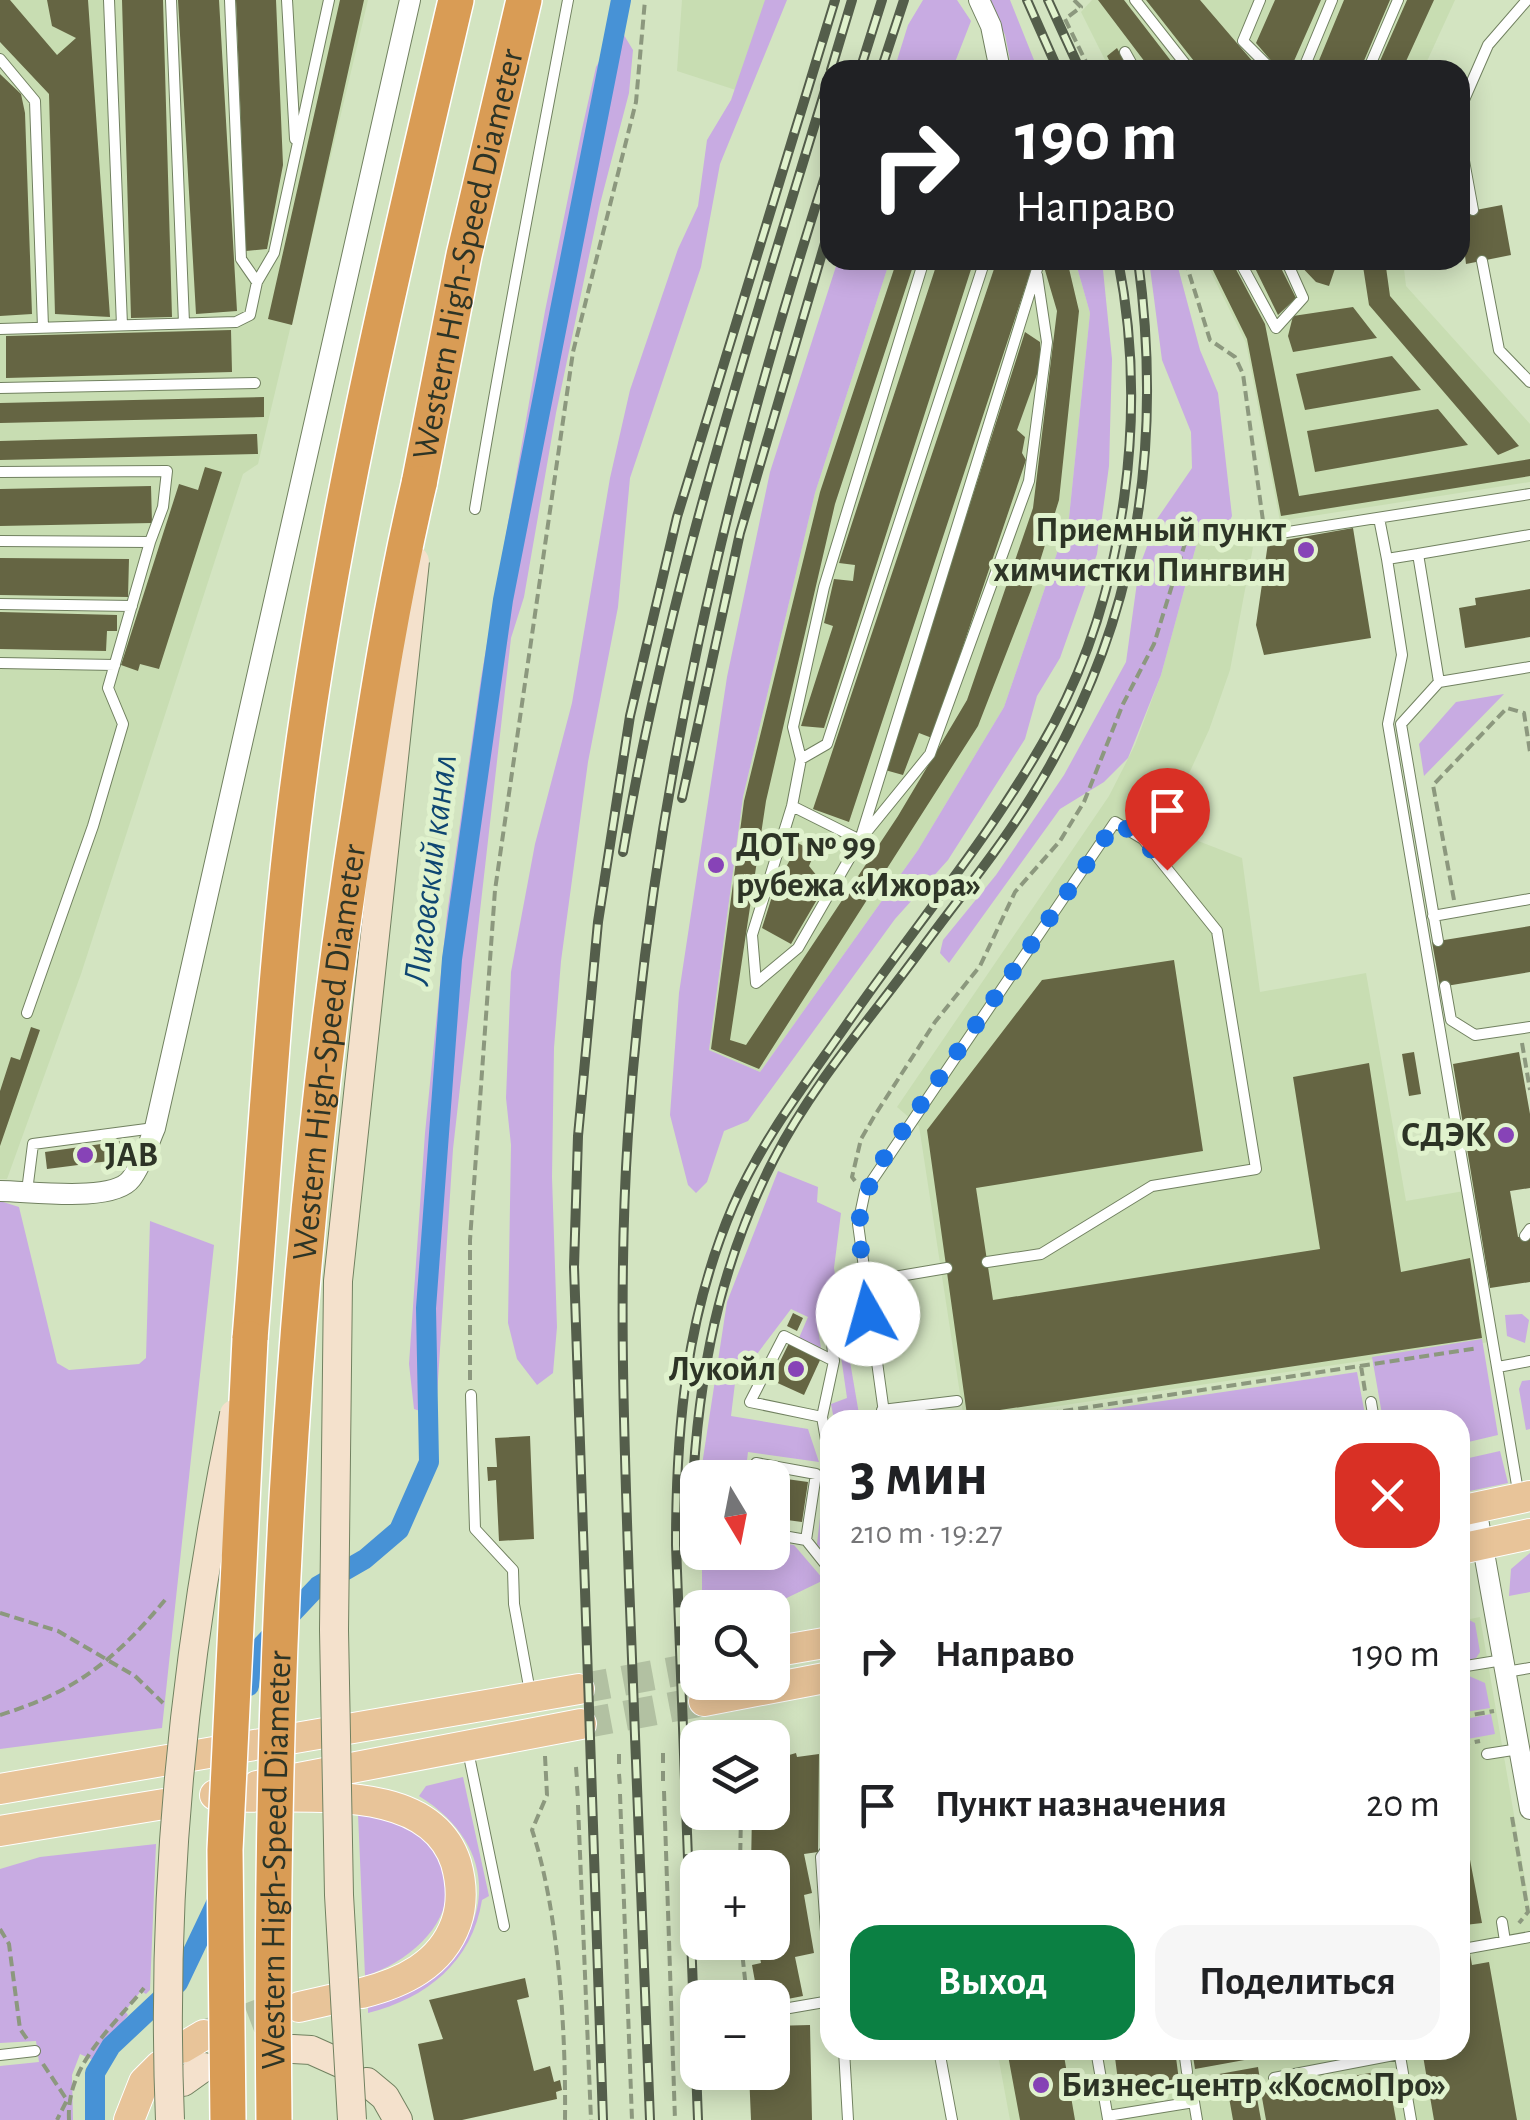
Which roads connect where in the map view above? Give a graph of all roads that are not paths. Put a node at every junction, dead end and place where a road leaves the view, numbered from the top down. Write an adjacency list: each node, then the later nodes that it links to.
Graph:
1 (109, 0): 37 (lane)
2 (171, 0): 36 (lane)
3 (230, 0): 35 (lane)
4 (287, 0): 25 (lane)
5 (328, 0): 25 (lane)
6 (410, 0): 69 (street)
7 (456, 0): 76 (highway, Western High-Speed Diameter)
8 (524, 0): 44 (highway, Western High-Speed Diameter)
9 (568, 0): 46 (lane)
10 (979, 0): 18 (street)
11 (1135, 0): 20 (lane)
12 (1260, 0): 21 (lane)
13 (1332, 0): 22 (lane)
14 (1398, 0): 23 (lane)
15 (1527, 0): 24 (lane)
16 (1125, 52): 19 (lane)
17 (0, 59): 38 (lane)
18 (998, 60)
19 (1129, 60)
20 (1182, 60)
21 (1263, 60)
22 (1307, 60)
23 (1372, 60)
24 (1470, 86)
25 (296, 153): 35 (lane)
26 (1470, 194): 27 (lane)
27 (1473, 210)
28 (1482, 261): 40 (lane)
29 (921, 270): 60 (lane)
30 (982, 270): 60 (lane)
31 (1033, 270): 62 (lane)
32 (1036, 270): 62 (lane)
33 (1244, 270): 34 (lane)
34 (1290, 270)
35 (257, 282): 36 (lane)
36 (184, 323): 37 (lane)
37 (122, 325): 38 (lane)
38 (43, 328): 39 (lane)
39 (0, 329)
40 (1530, 382)
41 (255, 383): 42 (lane)
42 (0, 388)
43 (0, 472): 51 (lane)
44 (418, 484): 139 (highway, Western High-Speed Diameter, bridge); 140 (main road, bridge)
45 (1530, 494): 47 (lane)
46 (476, 510)
47 (1380, 518): 49 (lane); 53 (lane)
48 (1530, 536): 52 (lane)
49 (1250, 538)
50 (0, 541): 51 (lane)
51 (150, 542): 55 (lane)
52 (1418, 554): 53 (lane); 59 (lane)
53 (1387, 559): 79 (lane)
54 (0, 604): 55 (lane)
55 (132, 606): 57 (lane)
56 (0, 663): 57 (lane)
57 (115, 665): 67 (lane)
58 (1530, 667): 59 (lane)
59 (1440, 682): 64 (lane)
60 (801, 759): 61 (lane)
61 (792, 806): 62 (lane); 62 (lane)
62 (860, 840)
63 (1530, 899): 64 (lane)
64 (1434, 916): 65 (lane)
65 (1438, 941)
66 (1446, 986): 68 (lane)
67 (27, 1013)
68 (1525, 1028)
69 (155, 1128): 70 (street); 70 (lane)
70 (27, 1190): 71 (street)
71 (0, 1191)
72 (987, 1262): 74 (lane)
73 (947, 1268): 74 (lane)
74 (864, 1282): 84 (lane)
75 (829, 1319): 77 (lane)
76 (250, 1339): 135 (main road, bridge); 138 (highway, Western High-Speed Diameter, bridge)
77 (834, 1361): 83 (lane); 87 (lane)
78 (1530, 1361): 79 (lane)
79 (1498, 1367): 89 (lane)
80 (471, 1395): 103 (lane)
81 (957, 1401): 85 (lane)
82 (1370, 1402): 86 (lane)
83 (824, 1410)
84 (883, 1410)
85 (910, 1410)
86 (1372, 1410)
87 (820, 1417)
88 (790, 1469): 93 (lane)
89 (1524, 1498): 90 (main road)
90 (1470, 1510)
91 (1530, 1534): 94 (main road)
92 (790, 1537): 93 (lane)
93 (806, 1540): 95 (lane)
94 (1472, 1546): 98 (street)
95 (820, 1558)
96 (820, 1644): 97 (main road)
97 (790, 1649)
98 (1505, 1666): 99 (lane); 100 (lane); 107 (street)
99 (1470, 1667)
100 (1530, 1668)
101 (820, 1679): 104 (main road)
102 (579, 1689): 103 (main road)
103 (531, 1698): 109 (main road)
104 (704, 1701)
105 (581, 1724): 106 (main road)
106 (467, 1744): 114 (lane); 119 (main road)
107 (1520, 1749): 108 (lane); 111 (street)
108 (1487, 1754)
109 (0, 1789)
110 (164, 1804): 112 (main road)
111 (1530, 1807)
112 (0, 1831)
113 (1502, 1922): 116 (lane)
114 (504, 1926)
115 (1530, 1936): 116 (lane)
116 (1505, 1941): 117 (lane)
117 (1470, 1948)
118 (820, 2004): 120 (lane)
119 (300, 2006)
120 (790, 2008)
121 (293, 2049): 131 (main road)
122 (34, 2051): 123 (lane)
123 (0, 2055)
124 (187, 2060): 137 (main road)
125 (845, 2060): 142 (lane)
126 (941, 2060): 143 (lane)
127 (1098, 2060): 136 (lane)
128 (1185, 2060): 132 (lane)
129 (1361, 2060): 133 (lane)
130 (1400, 2060): 145 (lane)
131 (340, 2063)
132 (1187, 2072)
133 (1274, 2078)
134 (367, 2082): 141 (main road)
135 (161, 2116)
136 (1108, 2118): 144 (lane)
137 (129, 2120)
138 (228, 2120)
139 (274, 2120)
140 (352, 2120)
141 (398, 2120)
142 (848, 2120)
143 (952, 2120)
144 (1197, 2120)
145 (1411, 2120)

